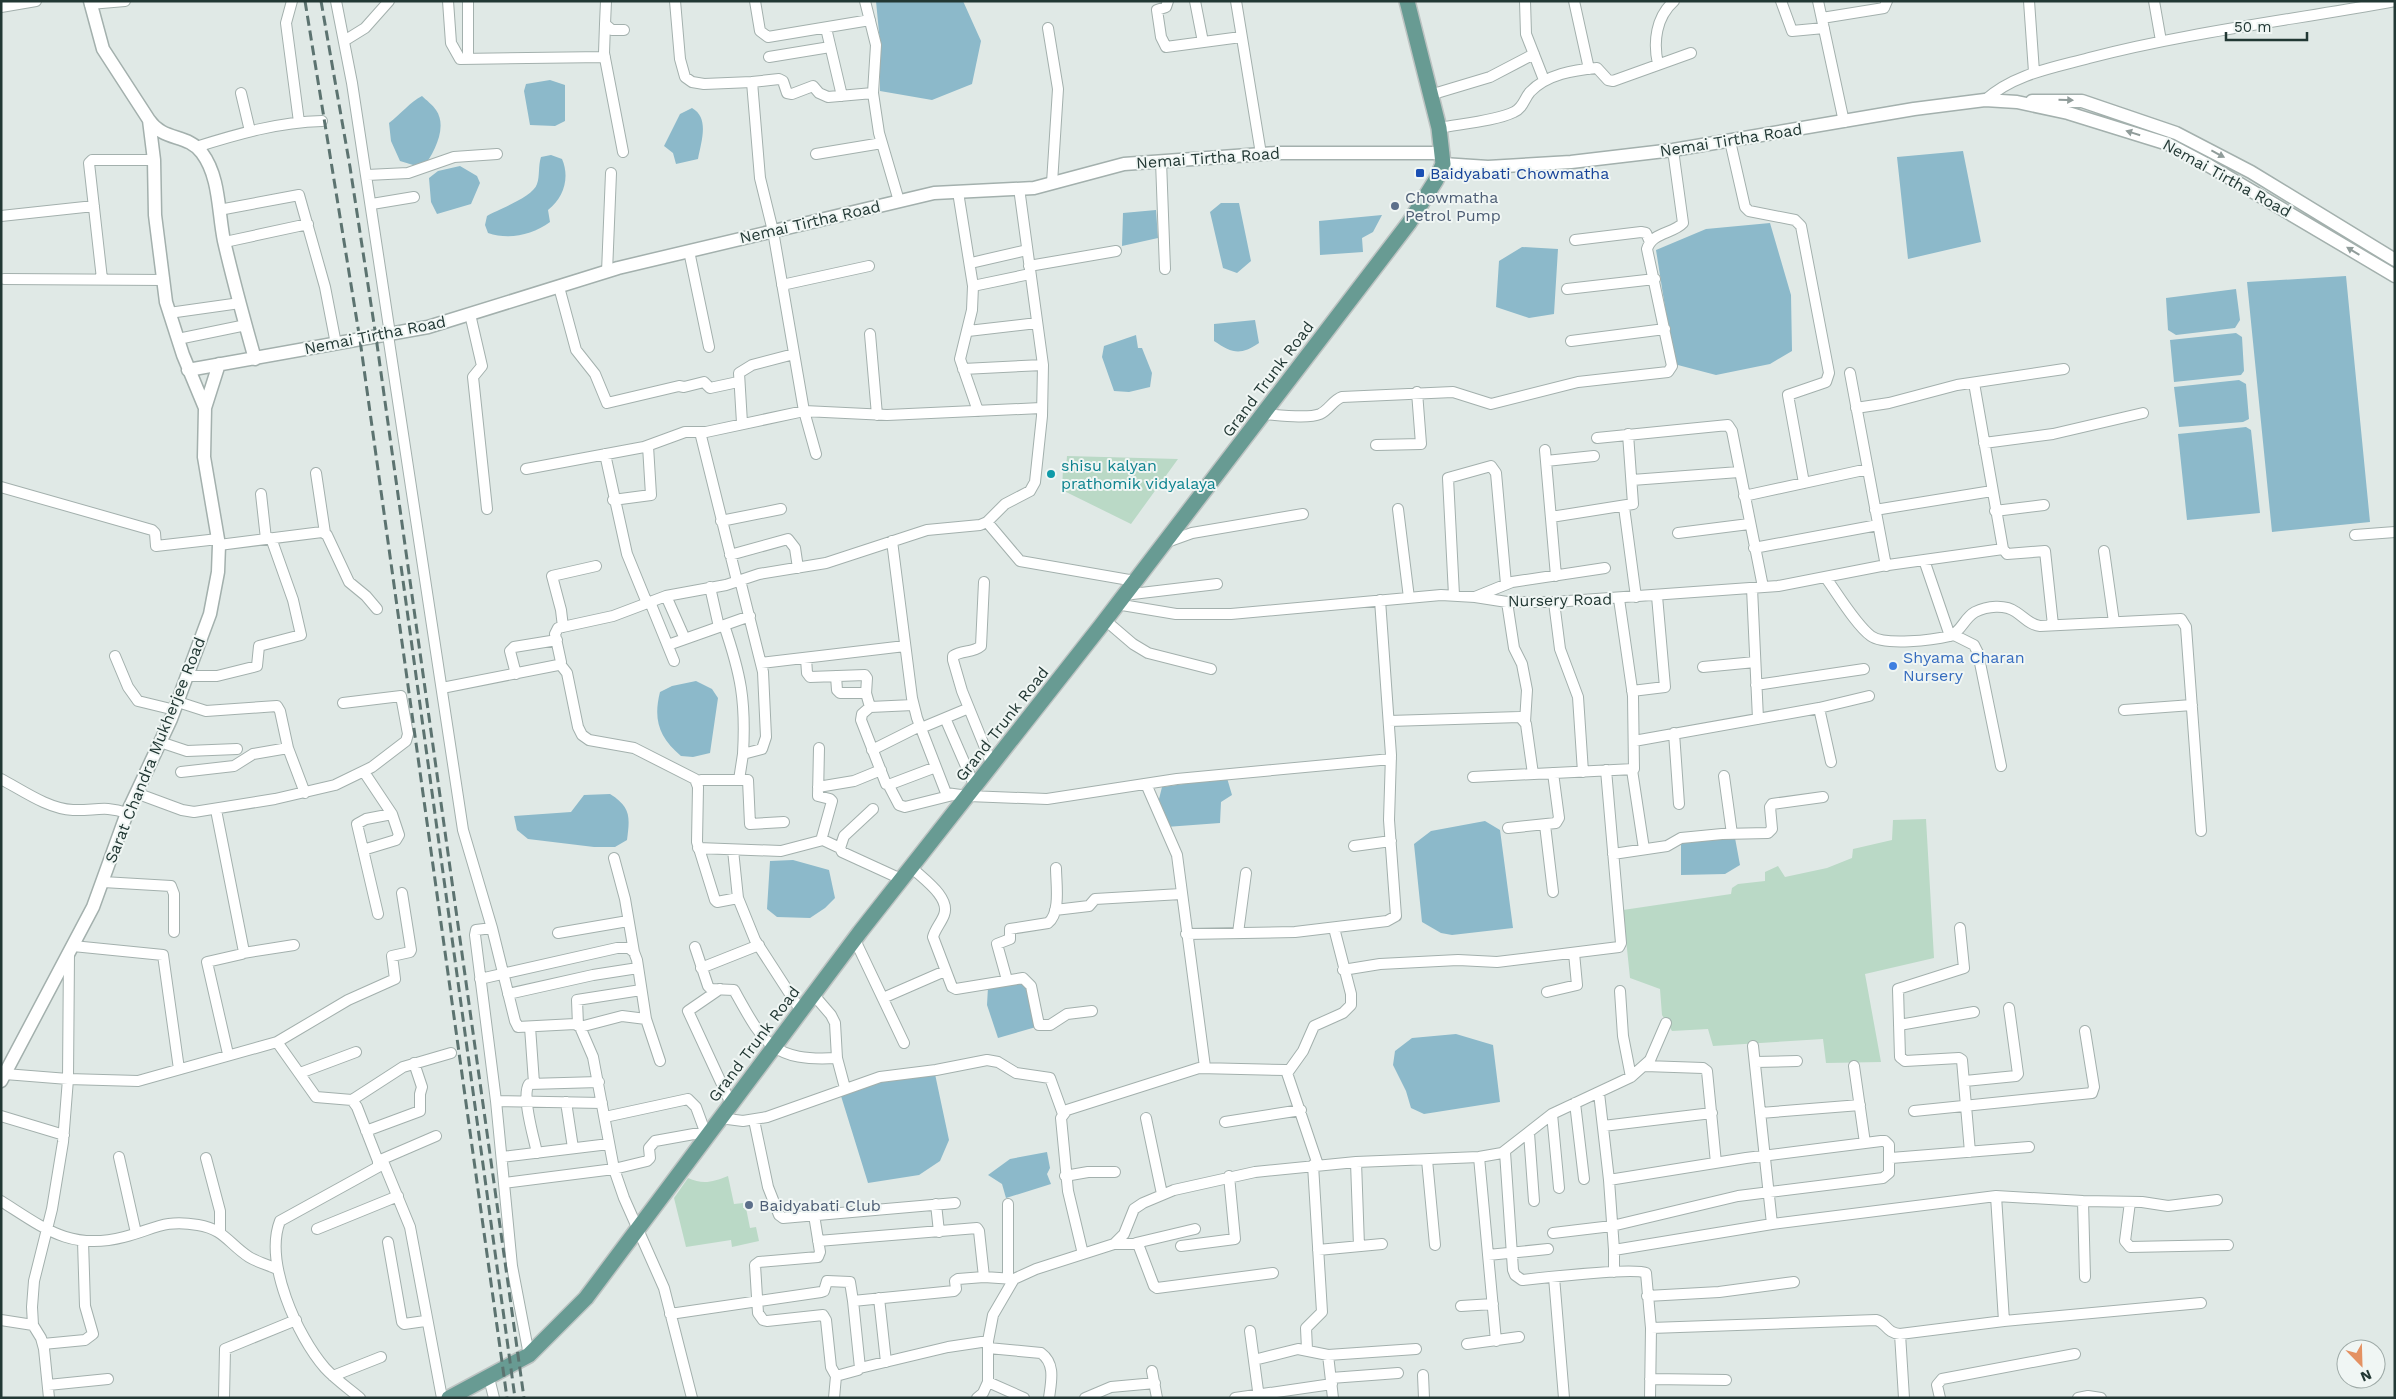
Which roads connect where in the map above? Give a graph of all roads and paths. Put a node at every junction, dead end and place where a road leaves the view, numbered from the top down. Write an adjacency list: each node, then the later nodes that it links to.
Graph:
1 (36, 1): 27 (street)
2 (125, 1): 25 (street)
3 (292, 1): 57 (street)
4 (336, 1): 35 (street)
5 (389, 1): 35 (street)
6 (448, 1): 43 (street)
7 (468, 1): 43 (street)
8 (606, 1): 30 (street)
9 (676, 1): 48 (street)
10 (755, 1): 31 (street)
11 (865, 1): 28 (street)
12 (1168, 1): 37 (street)
13 (1195, 1): 37 (street)
14 (1236, 1): 34 (street)
15 (1407, 1): 51 (main road)
16 (1525, 1): 40 (street)
17 (1574, 1): 45 (street)
18 (1674, 1): 44 (street)
19 (1781, 1): 29 (street)
20 (1818, 1): 29 (street)
21 (1887, 1): 26 (street)
22 (2029, 1): 46 (street)
23 (2154, 1): 36 (street)
24 (2395, 1): 36 (street)
25 (90, 3): 55 (street, Sarat Chandra Mukherjee Road)
26 (1872, 5): 29 (street)
27 (1, 7)
28 (870, 20): 31 (street); 50 (street)
29 (1823, 23): 58 (street)
30 (605, 24): 33 (street); 41 (street)
31 (826, 28): 38 (street)
32 (1048, 28): 74 (street)
33 (624, 30)
34 (1241, 37): 37 (street); 68 (street)
35 (344, 41): 73 (street)
36 (2161, 41): 46 (street)
37 (1202, 42)
38 (830, 47): 42 (street); 52 (street)
39 (1691, 53): 44 (street)
40 (1534, 54): 47 (street); 51 (street)
41 (605, 57): 43 (street); 65 (street)
42 (770, 57)
43 (468, 59)
44 (1658, 64): 45 (street)
45 (1589, 69): 47 (street)
46 (2034, 72): 53 (street)
47 (1544, 80): 59 (street)
48 (752, 82): 52 (street); 84 (street)
49 (241, 93): 60 (street)
50 (873, 93): 52 (street); 62 (street)
51 (1430, 95): 59 (main road)
52 (842, 96)
53 (1985, 100): 54 (street, Nemai Tirtha Road); 58 (street, Nemai Tirtha Road)
54 (2017, 102): 91 (street, Nemai Tirtha Road, one-way to 91); 97 (street, Nemai Tirtha Road, one-way to 54)
55 (149, 120): 63 (street); 70 (street, Sarat Chandra Mukherjee Road)
56 (322, 121): 57 (street)
57 (298, 122): 60 (street)
58 (1844, 122): 61 (street, Nemai Tirtha Road)
59 (1439, 128): 69 (main road)
60 (250, 131): 63 (street)
61 (1730, 141): 64 (street, Nemai Tirtha Road); 155 (street)
62 (882, 143): 67 (street); 78 (street)
63 (196, 147): 81 (street)
64 (1673, 150): 69 (street, Nemai Tirtha Road); 87 (street)
65 (623, 152)
66 (497, 154): 73 (street)
67 (816, 154)
68 (1261, 154): 69 (street, Nemai Tirtha Road); 71 (street, Nemai Tirtha Road)
69 (1443, 159): 136 (main road, Grand Trunk Road)
70 (154, 160): 80 (street); 101 (street, Sarat Chandra Mukherjee Road)
71 (1161, 161): 74 (street, Nemai Tirtha Road); 94 (street)
72 (611, 173): 96 (street)
73 (367, 176): 79 (street)
74 (1052, 183): 75 (street, Nemai Tirtha Road)
75 (1019, 188): 76 (street, Nemai Tirtha Road); 88 (street)
76 (958, 192): 78 (street, Nemai Tirtha Road); 92 (street)
77 (414, 197): 79 (street)
78 (899, 201): 84 (street, Nemai Tirtha Road)
79 (372, 204): 113 (street)
80 (94, 206): 82 (street); 99 (street)
81 (219, 210): 83 (street); 86 (street)
82 (1, 216)
83 (308, 224): 86 (street); 117 (street)
84 (773, 231): 89 (street, Nemai Tirtha Road); 102 (street)
85 (1575, 240): 87 (street)
86 (225, 242): 106 (street)
87 (1650, 242): 100 (street)
88 (1027, 250): 92 (street); 95 (street)
89 (689, 251): 96 (street, Nemai Tirtha Road); 118 (street)
90 (1116, 251): 95 (street)
91 (2395, 260)
92 (971, 263): 103 (street)
93 (869, 266): 102 (street)
94 (1165, 269)
95 (1030, 270): 103 (street); 109 (street)
96 (608, 272): 104 (street, Nemai Tirtha Road)
97 (2395, 276)
98 (4, 279): 99 (street)
99 (102, 279): 101 (street)
100 (1654, 279): 105 (street); 111 (street)
101 (164, 280): 107 (street, Sarat Chandra Mukherjee Road)
102 (782, 285): 119 (street)
103 (973, 286): 112 (street)
104 (559, 287): 108 (street, Nemai Tirtha Road); 127 (street)
105 (1567, 289)
106 (240, 303): 107 (street); 110 (street)
107 (169, 313): 115 (street, Sarat Chandra Mukherjee Road)
108 (470, 314): 113 (street, Nemai Tirtha Road); 163 (street)
109 (1037, 323): 112 (street); 122 (street)
110 (246, 325): 115 (street); 120 (street)
111 (1665, 328): 116 (street); 129 (street)
112 (968, 331): 123 (street)
113 (389, 334): 117 (street, Nemai Tirtha Road); 238 (street)
114 (870, 334): 137 (street)
115 (178, 339): 125 (street, Sarat Chandra Mukherjee Road)
116 (1572, 341)
117 (336, 344): 120 (street, Nemai Tirtha Road)
118 (709, 347)
119 (794, 354): 127 (street); 133 (street)
120 (255, 359): 121 (street, Nemai Tirtha Road)
121 (219, 364): 125 (street, Nemai Tirtha Road); 130 (street)
122 (1043, 365): 123 (street); 131 (street)
123 (963, 368): 134 (street)
124 (2064, 369): 128 (street)
125 (188, 370): 130 (street, Sarat Chandra Mukherjee Road)
126 (1850, 373): 132 (street)
127 (738, 382): 138 (street)
128 (1974, 383): 132 (street); 142 (street)
129 (1417, 392): 136 (street); 143 (street)
130 (205, 408): 180 (street, Sarat Chandra Mukherjee Road)
131 (1042, 408): 134 (street); 171 (street)
132 (1856, 408): 151 (street)
133 (804, 411): 137 (street); 138 (street); 147 (street)
134 (978, 411): 137 (street)
135 (2143, 413): 142 (street)
136 (1264, 414): 181 (main road, Grand Trunk Road)
137 (877, 416)
138 (742, 423): 139 (street)
139 (700, 432): 144 (street); 170 (street)
140 (1628, 434): 141 (street); 152 (street); 154 (street)
141 (1597, 438)
142 (1984, 443): 157 (street)
143 (1376, 445)
144 (648, 446): 146 (street); 160 (street)
145 (1545, 450): 149 (street)
146 (605, 454): 150 (street); 160 (street)
147 (816, 454)
148 (1594, 456): 149 (street)
149 (1546, 462): 169 (street)
150 (526, 469)
151 (1868, 469): 155 (street); 166 (street)
152 (1739, 472): 154 (street); 159 (street)
153 (316, 473): 175 (street)
154 (1632, 480): 162 (street)
155 (1804, 483): 159 (street)
156 (1, 488): 180 (street)
157 (1992, 491): 166 (street); 167 (street)
158 (261, 494): 178 (street)
159 (1744, 496): 172 (street)
160 (614, 500): 210 (street)
161 (2044, 504): 167 (street)
162 (1624, 507): 169 (street); 205 (street)
163 (487, 508)
164 (1398, 508): 206 (street)
165 (781, 510): 170 (street)
166 (1876, 510): 173 (street)
167 (1995, 512): 183 (street)
168 (1303, 514): 181 (street)
169 (1551, 517): 191 (street)
170 (721, 521): 185 (street)
171 (987, 522): 179 (street); 194 (street)
172 (1749, 524): 176 (street); 182 (street)
173 (1878, 526): 182 (street); 188 (street)
174 (2395, 532): 177 (street)
175 (325, 533): 178 (street); 213 (street)
176 (1678, 533)
177 (2355, 535)
178 (268, 539): 180 (street); 235 (street)
179 (892, 541): 189 (street); 224 (street)
180 (218, 542): 235 (street, Sarat Chandra Mukherjee Road)
181 (1162, 544): 194 (main road, Grand Trunk Road)
182 (1754, 548): 200 (street)
183 (2003, 549): 186 (street, Nursery Road); 217 (street, Nursery Road)
184 (2104, 551): 216 (street)
185 (730, 555): 189 (street); 193 (street)
186 (1924, 560): 188 (street, Nursery Road); 220 (street)
187 (596, 566): 219 (street)
188 (1886, 566): 192 (street, Nursery Road)
189 (798, 568): 193 (street)
190 (1605, 568): 191 (street)
191 (1556, 576): 197 (street)
192 (1826, 578): 200 (street, Nursery Road); 220 (street)
193 (738, 581): 198 (street); 214 (street)
194 (1135, 581): 208 (main road, Grand Trunk Road)
195 (984, 582): 247 (street)
196 (1217, 584): 208 (street)
197 (1506, 584): 201 (street); 204 (street)
198 (710, 587): 202 (street); 218 (street)
199 (1752, 588): 200 (street, Nursery Road); 203 (street, Nursery Road); 228 (street)
200 (1763, 588)
201 (1454, 595): 204 (street, Nursery Road); 206 (street, Nursery Road)
202 (666, 596): 210 (street); 221 (street)
203 (1657, 596): 205 (street, Nursery Road); 239 (street)
204 (1474, 597): 211 (street, Nursery Road)
205 (1636, 597): 207 (street, Nursery Road)
206 (1409, 598): 209 (street, Nursery Road)
207 (1619, 599): 212 (street, Nursery Road); 239 (street)
208 (1120, 600): 209 (street, Nursery Road); 215 (main road, Grand Trunk Road)
209 (1380, 600): 252 (street)
210 (649, 602): 219 (street); 223 (street)
211 (1507, 602): 212 (street, Nursery Road); 253 (street)
212 (1554, 602): 273 (street)
213 (377, 609)
214 (750, 616): 218 (street); 229 (street)
215 (1105, 620): 232 (street); 265 (main road, Grand Trunk Road)
216 (2114, 622): 217 (street); 244 (street)
217 (2053, 625): 220 (street)
218 (722, 626): 221 (street); 262 (street)
219 (563, 627): 222 (street)
220 (1952, 636): 266 (street)
221 (686, 639): 223 (street)
222 (557, 640): 230 (street); 234 (street)
223 (668, 645): 227 (street)
224 (905, 646): 226 (street); 243 (street)
225 (115, 656): 245 (street)
226 (806, 658): 229 (street); 236 (street)
227 (674, 661)
228 (1755, 662): 231 (street); 237 (street)
229 (761, 663): 262 (street)
230 (560, 664): 234 (street); 280 (street)
231 (1703, 667)
232 (1211, 669)
233 (1864, 669): 237 (street)
234 (516, 674): 238 (street)
235 (187, 676): 245 (street, Sarat Chandra Mukherjee Road)
236 (836, 676): 240 (street); 240 (street)
237 (1756, 685): 251 (street)
238 (442, 688): 320 (street)
239 (1632, 691): 256 (street)
240 (866, 694): 246 (street)
241 (1868, 696): 248 (street)
242 (343, 703): 272 (street)
243 (913, 705): 246 (street); 254 (street)
244 (2192, 705): 249 (street); 296 (street)
245 (176, 706): 257 (street, Sarat Chandra Mukherjee Road); 259 (street)
246 (870, 707): 261 (street)
247 (969, 708): 250 (street); 265 (street)
248 (1819, 708): 251 (street); 264 (street)
249 (2124, 710)
250 (945, 718): 254 (street); 285 (street)
251 (1758, 718): 255 (street)
252 (1389, 721): 253 (street); 263 (street)
253 (1526, 722): 275 (street)
254 (920, 727): 261 (street); 267 (street)
255 (1674, 733): 256 (street); 288 (street)
256 (1634, 741): 270 (street)
257 (160, 742): 258 (street); 284 (street, Sarat Chandra Mukherjee Road)
258 (237, 748)
259 (288, 748): 271 (street); 286 (street)
260 (819, 748): 283 (street)
261 (872, 750): 268 (street)
262 (743, 754): 279 (street)
263 (1391, 759): 282 (street); 299 (street)
264 (1831, 762)
265 (992, 765): 285 (main road, Grand Trunk Road)
266 (2001, 766)
267 (936, 767): 281 (street); 285 (street)
268 (881, 770): 281 (street); 283 (street)
269 (1606, 770): 270 (street); 273 (street); 306 (street)
270 (1632, 770): 303 (street)
271 (181, 772)
272 (364, 772): 286 (street); 292 (street)
273 (1583, 772): 274 (street)
274 (1553, 773): 275 (street); 294 (street)
275 (1534, 774): 277 (street)
276 (1724, 776): 297 (street)
277 (1473, 777)
278 (1, 778): 291 (street)
279 (739, 780): 280 (street); 293 (street)
280 (697, 782): 301 (street)
281 (888, 784): 285 (street)
282 (1146, 784): 285 (street); 315 (street)
283 (818, 787): 298 (street)
284 (136, 792): 290 (street); 291 (street, Sarat Chandra Mukherjee Road)
285 (967, 792): 308 (main road, Grand Trunk Road)
286 (305, 793): 290 (street)
287 (1823, 797): 297 (street)
288 (1679, 804)
289 (873, 809): 302 (street)
290 (216, 810): 333 (street)
291 (127, 813): 312 (street, Sarat Chandra Mukherjee Road)
292 (392, 814): 304 (street); 304 (street)
293 (784, 822)
294 (1545, 825): 295 (street); 313 (street)
295 (1508, 828)
296 (2201, 831)
297 (1732, 834): 303 (street)
298 (823, 840): 302 (street); 305 (street)
299 (1391, 841): 300 (street); 321 (street)
300 (1354, 846)
301 (698, 848): 305 (street); 316 (street)
302 (840, 848): 311 (street)
303 (1644, 849): 306 (street)
304 (363, 850): 318 (street)
305 (733, 850): 316 (street)
306 (1613, 854): 334 (street)
307 (614, 858): 319 (street)
308 (911, 867): 311 (main road, Grand Trunk Road); 338 (street)
309 (1056, 868): 317 (street)
310 (1246, 873): 325 (street)
311 (901, 879): 327 (main road, Grand Trunk Road)
312 (103, 882): 323 (street); 331 (street, Sarat Chandra Mukherjee Road)
313 (1553, 892)
314 (402, 893): 359 (street)
315 (1181, 894): 317 (street); 326 (street)
316 (738, 898): 329 (street)
317 (1054, 910): 341 (street)
318 (378, 914)
319 (628, 921): 324 (street); 332 (street)
320 (492, 928): 339 (street); 340 (street)
321 (1334, 928): 325 (street); 337 (street)
322 (1960, 928): 355 (street)
323 (174, 932)
324 (558, 933)
325 (1238, 933): 326 (street)
326 (1186, 934): 373 (street)
327 (854, 940): 347 (main road, Grand Trunk Road); 348 (street)
328 (294, 945): 333 (street)
329 (758, 945): 336 (street); 350 (street)
330 (694, 947): 336 (street)
331 (71, 949): 374 (street); 377 (street, Sarat Chandra Mukherjee Road); 379 (street)
332 (634, 952): 335 (street); 339 (street)
333 (243, 953): 365 (street)
334 (1574, 953): 337 (street); 345 (street)
335 (638, 968): 343 (street); 346 (street)
336 (701, 968): 342 (street)
337 (1343, 970): 375 (street)
338 (945, 971): 341 (street); 348 (street)
339 (503, 972): 340 (street); 346 (street)
340 (480, 979): 386 (street)
341 (1007, 980): 351 (street)
342 (720, 988): 362 (street); 391 (street)
343 (641, 990): 353 (street); 356 (street)
344 (1620, 991): 378 (street)
345 (1546, 992)
346 (508, 994): 357 (street)
347 (813, 994): 350 (main road, Grand Trunk Road); 366 (street)
348 (882, 998): 360 (street)
349 (2009, 1008): 380 (street)
350 (801, 1011): 362 (main road, Grand Trunk Road)
351 (1092, 1011)
352 (1974, 1012): 355 (street)
353 (646, 1019): 356 (street); 367 (street)
354 (1666, 1023): 371 (street)
355 (1899, 1025): 380 (street)
356 (579, 1026): 357 (street); 381 (street)
357 (530, 1027): 382 (street)
358 (2085, 1031): 393 (street)
359 (277, 1042): 365 (street); 376 (street)
360 (904, 1043)
361 (1753, 1046): 369 (street)
362 (773, 1048): 366 (street); 391 (main road, Grand Trunk Road)
363 (356, 1052): 376 (street)
364 (451, 1053): 370 (street)
365 (228, 1054): 374 (street)
366 (837, 1058): 383 (street)
367 (660, 1061)
368 (1797, 1061): 369 (street)
369 (1754, 1062): 396 (street)
370 (414, 1063): 385 (street); 407 (street)
371 (1645, 1066): 378 (street); 397 (street)
372 (1854, 1066): 392 (street)
373 (1205, 1067): 375 (street); 398 (street)
374 (179, 1069): 379 (street)
375 (1288, 1072): 394 (street)
376 (300, 1073): 385 (street)
377 (3, 1077): 379 (street)
378 (1631, 1078): 384 (street)
379 (68, 1079): 409 (street)
380 (1965, 1081): 393 (street)
381 (599, 1082): 382 (street); 389 (street)
382 (534, 1083): 387 (street)
383 (845, 1088): 398 (street); 404 (street)
384 (1599, 1093): 390 (street); 406 (street)
385 (352, 1100): 407 (street)
386 (496, 1100): 387 (street); 421 (street)
387 (527, 1101): 388 (street); 416 (street)
388 (566, 1102): 389 (street); 415 (street)
389 (602, 1103): 401 (street)
390 (1575, 1103): 399 (street); 434 (street)
391 (731, 1104): 402 (main road, Grand Trunk Road)
392 (1860, 1105): 396 (street); 412 (street)
393 (1967, 1105): 395 (street); 418 (street)
394 (1301, 1110): 405 (street); 429 (street)
395 (1914, 1110)
396 (1760, 1112): 419 (street)
397 (1712, 1113): 406 (street); 428 (street)
398 (1062, 1114): 432 (street)
399 (1552, 1114): 408 (street); 437 (street)
400 (1, 1116): 409 (street)
401 (605, 1117): 410 (street); 413 (street)
402 (720, 1118): 404 (street); 410 (main road, Grand Trunk Road)
403 (1146, 1118): 439 (street)
404 (754, 1120): 450 (street)
405 (1225, 1122)
406 (1603, 1126): 435 (street)
407 (366, 1130): 425 (street)
408 (1529, 1133): 417 (street); 444 (street)
409 (64, 1135): 456 (street)
410 (706, 1135): 430 (street); 454 (main road, Grand Trunk Road)
411 (436, 1136): 425 (street)
412 (1865, 1143): 419 (street); 424 (street)
413 (609, 1144): 415 (street); 430 (street)
414 (2029, 1147): 418 (street)
415 (573, 1148): 416 (street)
416 (537, 1152): 421 (street)
417 (1505, 1152): 422 (street); 474 (street)
418 (1970, 1152): 424 (street)
419 (1764, 1156): 428 (street); 438 (street)
420 (120, 1157): 459 (street)
421 (502, 1157): 436 (street)
422 (1478, 1157): 426 (street); 476 (street)
423 (206, 1158): 457 (street)
424 (1891, 1158): 438 (street)
425 (380, 1160): 440 (street); 477 (street)
426 (1427, 1160): 427 (street); 467 (street)
427 (1356, 1162): 429 (street); 470 (street)
428 (1716, 1163): 435 (street)
429 (1315, 1165): 433 (street); 472 (street)
430 (614, 1169): 436 (street); 454 (street)
431 (1115, 1172): 432 (street)
432 (1065, 1176): 475 (street)
433 (1229, 1176): 439 (street); 469 (street)
434 (1584, 1179)
435 (1609, 1180): 452 (street)
436 (504, 1183): 508 (street)
437 (1559, 1188)
438 (1768, 1192): 451 (street); 452 (street)
439 (1162, 1194): 465 (street)
440 (398, 1196): 453 (street); 496 (street)
441 (1996, 1196): 445 (street); 451 (street); 495 (street)
442 (2217, 1200): 446 (street)
443 (1, 1201): 456 (street)
444 (1534, 1201)
445 (2083, 1202): 446 (street); 482 (street)
446 (2130, 1202): 468 (street)
447 (954, 1203): 448 (street)
448 (936, 1204): 450 (street); 458 (street)
449 (1008, 1204): 483 (street)
450 (814, 1215): 462 (street)
451 (1772, 1224): 473 (street)
452 (1612, 1226): 460 (street); 473 (street)
453 (317, 1229)
454 (638, 1229): 492 (street); 508 (main road, Grand Trunk Road)
455 (1195, 1229): 464 (street)
456 (47, 1230): 461 (street); 497 (street)
457 (220, 1231): 459 (street); 477 (street)
458 (939, 1232): 462 (street); 480 (street)
459 (136, 1233): 461 (street)
460 (1553, 1233)
461 (84, 1241): 503 (street)
462 (818, 1241): 487 (street)
463 (388, 1242): 496 (street)
464 (1136, 1243): 465 (street); 478 (street)
465 (1114, 1244): 475 (street)
466 (1382, 1244): 470 (street)
467 (1435, 1245)
468 (2228, 1245)
469 (1181, 1246)
470 (1359, 1246): 472 (street)
471 (1548, 1249): 474 (street)
472 (1318, 1250): 506 (street)
473 (1614, 1250): 479 (street)
474 (1511, 1253): 476 (street); 481 (street)
475 (1083, 1254): 483 (street)
476 (1488, 1255): 490 (street)
477 (277, 1269): 494 (street)
478 (1273, 1272)
479 (1614, 1272): 481 (street); 485 (street)
480 (984, 1277): 483 (street); 486 (street)
481 (1554, 1277): 545 (street)
482 (2085, 1277)
483 (1011, 1279): 505 (street)
484 (1794, 1282): 485 (street)
485 (1647, 1296): 498 (street)
486 (879, 1298): 488 (street); 513 (street)
487 (757, 1301): 488 (street); 492 (street); 519 (street)
488 (853, 1301): 514 (street)
489 (2201, 1303): 495 (street)
490 (1493, 1304): 491 (street); 502 (street)
491 (1461, 1306)
492 (670, 1314): 535 (street)
493 (1, 1320): 497 (street)
494 (296, 1320): 518 (street); 530 (street)
495 (2004, 1321): 500 (street)
496 (428, 1323): 532 (street)
497 (33, 1325): 503 (street)
498 (1650, 1328): 500 (street); 522 (street)
499 (1250, 1331): 512 (street)
500 (1900, 1334): 547 (street)
501 (1519, 1338): 502 (street)
502 (1496, 1340): 504 (street)
503 (43, 1344): 527 (street)
504 (1467, 1344)
505 (988, 1345): 513 (street); 525 (street); 539 (street)
506 (1307, 1349): 510 (street); 512 (street)
507 (1416, 1349): 510 (street)
508 (529, 1354): 521 (main road, Grand Trunk Road)
509 (2074, 1354): 548 (street)
510 (1328, 1355): 524 (street)
511 (381, 1357): 518 (street)
512 (1254, 1360): 528 (street)
513 (886, 1362): 514 (street)
514 (860, 1368): 519 (street)
515 (1152, 1371): 526 (street)
516 (1398, 1373): 524 (street)
517 (1423, 1375): 544 (street)
518 (332, 1376): 531 (street)
519 (836, 1376): 536 (street)
520 (108, 1378): 527 (street)
521 (489, 1378): 533 (main road, Grand Trunk Road); 534 (street)
522 (1650, 1380): 523 (street); 546 (street)
523 (1726, 1380)
524 (1331, 1381): 528 (street); 543 (street)
525 (988, 1382): 537 (street); 538 (street)
526 (1155, 1384): 540 (street); 541 (street)
527 (48, 1385): 529 (street)
528 (1259, 1395): 542 (street)
529 (49, 1398)
530 (224, 1398)
531 (360, 1398)
532 (442, 1398)
533 (449, 1398)
534 (494, 1398)
535 (692, 1398)
536 (834, 1398)
537 (977, 1398)
538 (1024, 1398)
539 (1049, 1398)
540 (1085, 1398)
541 (1157, 1398)
542 (1235, 1398)
543 (1333, 1398)
544 (1424, 1398)
545 (1564, 1398)
546 (1650, 1398)
547 (1904, 1398)
548 (1940, 1398)
549 (2078, 1398): 550 (street)
550 (2101, 1398)

